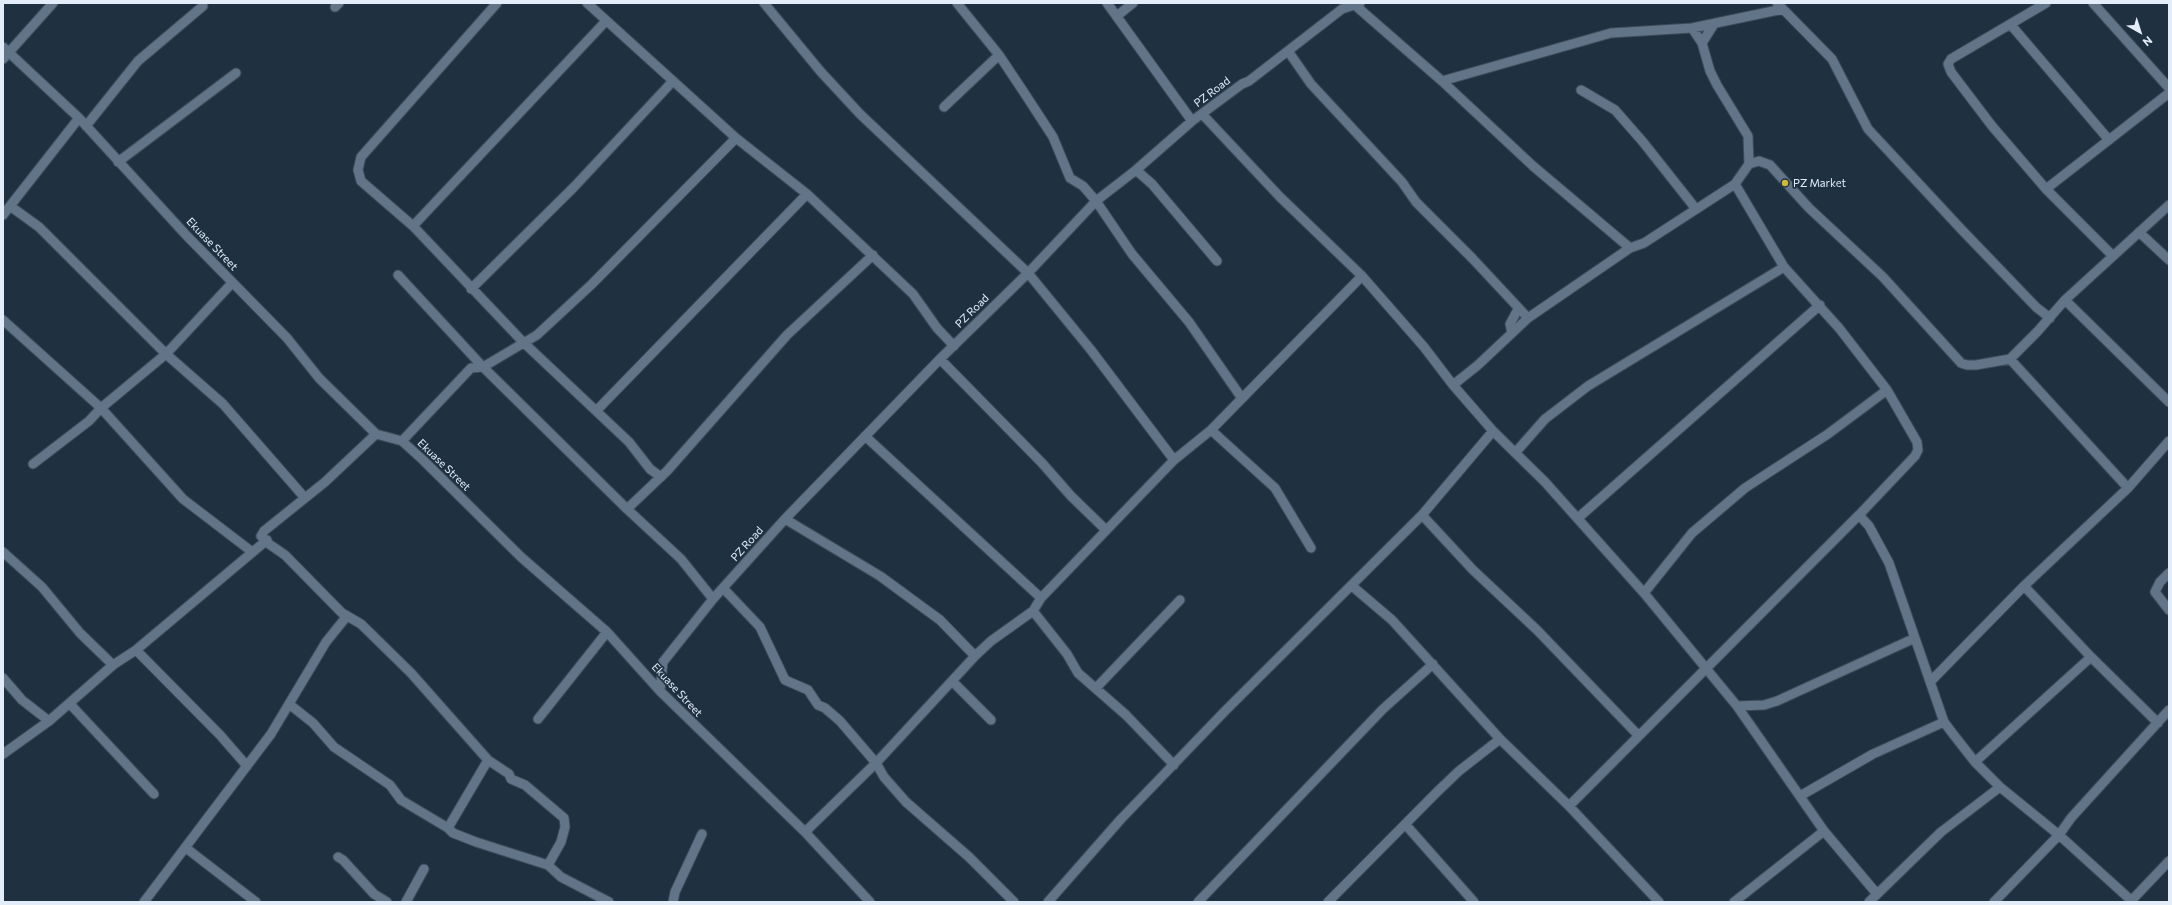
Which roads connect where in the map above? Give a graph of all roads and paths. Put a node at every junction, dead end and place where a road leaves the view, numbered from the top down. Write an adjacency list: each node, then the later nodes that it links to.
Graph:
1 (52, 3): 21 (street)
2 (497, 3): 47 (street)
3 (587, 3): 15 (street)
4 (957, 3): 22 (street)
5 (1107, 3): 14 (street)
6 (1133, 3): 14 (street)
7 (2046, 3): 17 (street)
8 (2094, 3): 26 (street)
9 (1358, 4): 12 (street, PZ Road); 25 (street)
10 (770, 5): 55 (street)
11 (203, 6): 33 (street)
12 (1339, 6): 20 (street, PZ Road)
13 (1780, 6): 16 (street); 64 (street)
14 (1118, 16): 32 (street)
15 (606, 21): 24 (street); 47 (street)
16 (1714, 24): 18 (street); 19 (street)
17 (2011, 25): 35 (street); 40 (street)
18 (1692, 28): 19 (street); 25 (street)
19 (1702, 43): 37 (street)
20 (1288, 51): 30 (street, PZ Road); 62 (street)
21 (5, 53): 31 (street, Ekuase Street)
22 (999, 55): 29 (street); 42 (street)
23 (236, 73): 36 (street)
24 (672, 81): 34 (street); 59 (street)
25 (1442, 81): 49 (street)
26 (2169, 88)
27 (1582, 90): 45 (street)
28 (2169, 93): 35 (street)
29 (944, 107)
30 (1203, 115): 32 (street, PZ Road); 57 (street)
31 (79, 118): 33 (street, Ekuase Street); 44 (street)
32 (1192, 121): 38 (street, PZ Road)
33 (86, 126): 36 (street, Ekuase Street)
34 (736, 138): 41 (street); 67 (street)
35 (2109, 140): 40 (street)
36 (118, 162): 58 (street, Ekuase Street)
37 (1749, 164): 39 (street); 71 (street)
38 (1136, 170): 42 (street, PZ Road); 53 (street)
39 (1735, 184): 45 (street); 54 (street)
40 (2046, 189): 51 (street)
41 (808, 194): 50 (street); 78 (street)
42 (1096, 201): 55 (street, PZ Road); 75 (street)
43 (2169, 205): 48 (street)
44 (10, 206): 46 (street); 69 (street)
45 (1696, 209): 49 (street)
46 (3, 216)
47 (412, 226): 59 (street)
48 (2139, 232): 51 (street); 52 (street)
49 (1630, 248): 63 (street)
50 (873, 255): 68 (street); 88 (street)
51 (2112, 255): 60 (street)
52 (2169, 260)
53 (1217, 261)
54 (1784, 267): 61 (street); 85 (street)
55 (1028, 273): 68 (street, PZ Road); 86 (street)
56 (398, 275): 72 (street)
57 (1362, 276): 73 (street); 75 (street)
58 (232, 283): 69 (street); 81 (street, Ekuase Street)
59 (471, 289): 67 (street)
60 (2065, 300): 64 (street); 76 (street)
61 (1820, 305): 74 (street); 94 (street)
62 (1518, 309): 63 (street); 66 (street)
63 (1528, 318): 66 (street)
64 (2050, 318): 71 (street)
65 (3, 320): 77 (street)
66 (1512, 333): 73 (street)
67 (522, 342): 72 (street); 78 (street)
68 (954, 346): 70 (street, PZ Road)
69 (166, 354): 77 (street); 90 (street)
70 (940, 359): 82 (street, PZ Road); 96 (street)
71 (2010, 359): 89 (street)
72 (482, 367): 83 (street); 91 (street)
73 (1452, 385): 80 (street)
74 (1887, 390): 93 (street); 105 (street)
75 (1241, 397): 79 (street)
76 (2169, 402)
77 (101, 408): 87 (street); 99 (street)
78 (597, 410): 88 (street)
79 (1211, 430): 86 (street); 98 (street)
80 (1493, 432): 85 (street); 92 (street)
81 (376, 434): 83 (street, Ekuase Street); 90 (street)
82 (865, 436): 95 (street, PZ Road); 106 (street)
83 (402, 441): 112 (street, Ekuase Street)
84 (2169, 441): 89 (street)
85 (1515, 453): 94 (street)
86 (1174, 460): 96 (street)
87 (33, 464)
88 (660, 477): 91 (street)
89 (2128, 488): 103 (street)
90 (304, 498): 97 (street)
91 (627, 509): 107 (street)
92 (1422, 514): 102 (street); 134 (street)
93 (1859, 515): 113 (street); 119 (street)
94 (1578, 518): 105 (street)
95 (785, 519): 104 (street, PZ Road); 115 (street)
96 (1106, 530): 106 (street)
97 (267, 540): 99 (street); 111 (street)
98 (1310, 548)
99 (251, 551): 114 (street)
100 (3, 552): 117 (street)
101 (2169, 573): 109 (street)
102 (1352, 586): 118 (street); 140 (street)
103 (2024, 586): 116 (street); 122 (street)
104 (723, 588): 107 (street, PZ Road); 139 (street)
105 (1644, 593): 119 (street)
106 (1041, 598): 110 (street)
107 (713, 599): 124 (street, PZ Road)
108 (1180, 600): 123 (street)
109 (2169, 610)
110 (1032, 611): 115 (street); 123 (street)
111 (347, 616): 126 (street); 137 (street)
112 (607, 632): 124 (street, Ekuase Street); 129 (street)
113 (1915, 638): 122 (street); 127 (street)
114 (136, 650): 117 (street); 141 (street)
115 (975, 656): 121 (street)
116 (2091, 656): 133 (street); 138 (street)
117 (113, 664): 125 (street)
118 (1433, 664): 135 (street); 168 (street)
119 (1706, 667): 127 (street); 134 (street)
120 (3, 678): 131 (street)
121 (952, 681): 130 (street); 139 (street)
122 (1930, 682): 132 (street)
123 (1096, 688): 140 (street)
124 (660, 691): 149 (street, Ekuase Street)
125 (70, 704): 131 (street); 143 (street)
126 (289, 704): 141 (street); 147 (street)
127 (1737, 706): 144 (street)
128 (2169, 710): 133 (street)
129 (538, 719)
130 (991, 720)
131 (49, 721): 136 (street)
132 (1944, 722): 138 (street); 144 (street)
133 (2158, 723): 151 (street)
134 (1638, 735): 145 (street)
135 (1500, 739): 145 (street); 146 (street)
136 (3, 754)
137 (488, 760): 147 (street); 155 (street)
138 (1975, 762): 142 (street)
139 (876, 763): 149 (street); 166 (street)
140 (1174, 765): 167 (street)
141 (247, 766): 152 (street)
142 (2000, 787): 151 (street); 157 (street)
143 (154, 794)
144 (1800, 796): 148 (street)
145 (1569, 806): 170 (street)
146 (1406, 824): 158 (street); 169 (street)
147 (448, 828): 155 (street)
148 (1824, 831): 157 (street); 171 (street)
149 (805, 832): 165 (street, Ekuase Street)
150 (702, 834): 164 (street)
151 (2059, 835): 173 (street); 174 (street)
152 (186, 848): 159 (street); 160 (street)
153 (338, 857): 161 (street)
154 (2169, 862): 174 (street)
155 (548, 865): 163 (street)
156 (424, 869): 162 (street)
157 (1877, 894): 172 (street)
158 (1469, 900)
159 (144, 902)
160 (256, 902)
161 (387, 902)
162 (406, 902)
163 (609, 902)
164 (673, 902)
165 (870, 902)
166 (1014, 902)
167 (1048, 902)
168 (1198, 902)
169 (1328, 902)
170 (1659, 902)
171 (1734, 902)
172 (1869, 902)
173 (1994, 902)
174 (2132, 902)

